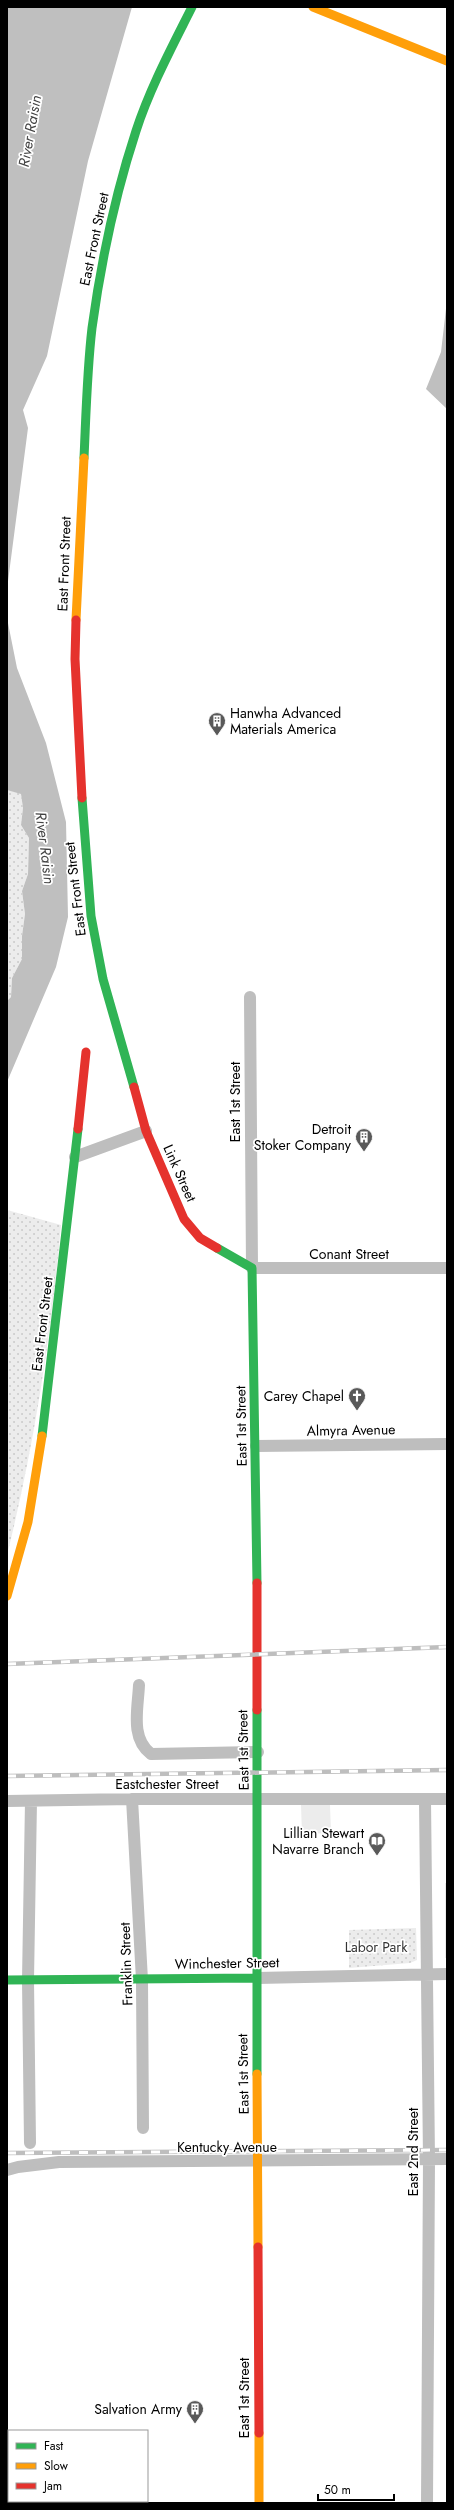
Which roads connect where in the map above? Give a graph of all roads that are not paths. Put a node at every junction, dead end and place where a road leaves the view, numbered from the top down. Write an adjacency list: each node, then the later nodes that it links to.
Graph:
1 (192, 7): 6 (main road, East Front Street)
2 (313, 7): 3 (main road)
3 (447, 62)
4 (250, 997): 8 (street, East 1st Street)
5 (86, 1052): 7 (main road, East Front Street)
6 (146, 1131): 7 (street); 8 (main road, Link Street)
7 (75, 1158): 12 (main road, East Front Street)
8 (252, 1268): 9 (street, Conant Street); 11 (main road, East 1st Street)
9 (447, 1268)
10 (447, 1444): 11 (street, Almyra Avenue)
11 (256, 1446): 14 (main road, East 1st Street)
12 (7, 1596)
13 (139, 1685): 14 (street)
14 (258, 1752): 17 (main road, East 1st Street)
15 (132, 1799): 17 (street, Eastchester Street); 20 (street, Eastchester Street); 26 (street, Franklin Street)
16 (447, 1799): 18 (street, Eastchester Street)
17 (259, 1800): 18 (street, Eastchester Street); 23 (main road, East 1st Street)
18 (425, 1800): 21 (street, East 2nd Street)
19 (7, 1801): 20 (street, Eastchester Street)
20 (31, 1801): 25 (street)
21 (426, 1974): 22 (street, Winchester Street); 23 (street, Winchester Street); 29 (street, East 2nd Street)
22 (447, 1974)
23 (257, 1978): 26 (main road, Winchester Street); 31 (main road, East 1st Street)
24 (7, 1980): 25 (main road, Winchester Street)
25 (28, 1980): 26 (main road, Winchester Street); 28 (street)
26 (142, 1980): 27 (street, Franklin Street)
27 (143, 2128)
28 (30, 2143)
29 (429, 2159): 30 (street, Kentucky Avenue); 31 (street, Kentucky Avenue); 34 (street, East 2nd Street)
30 (447, 2159)
31 (259, 2162): 32 (street, Kentucky Avenue); 33 (main road, East 1st Street)
32 (7, 2170)
33 (259, 2503)
34 (427, 2503)

